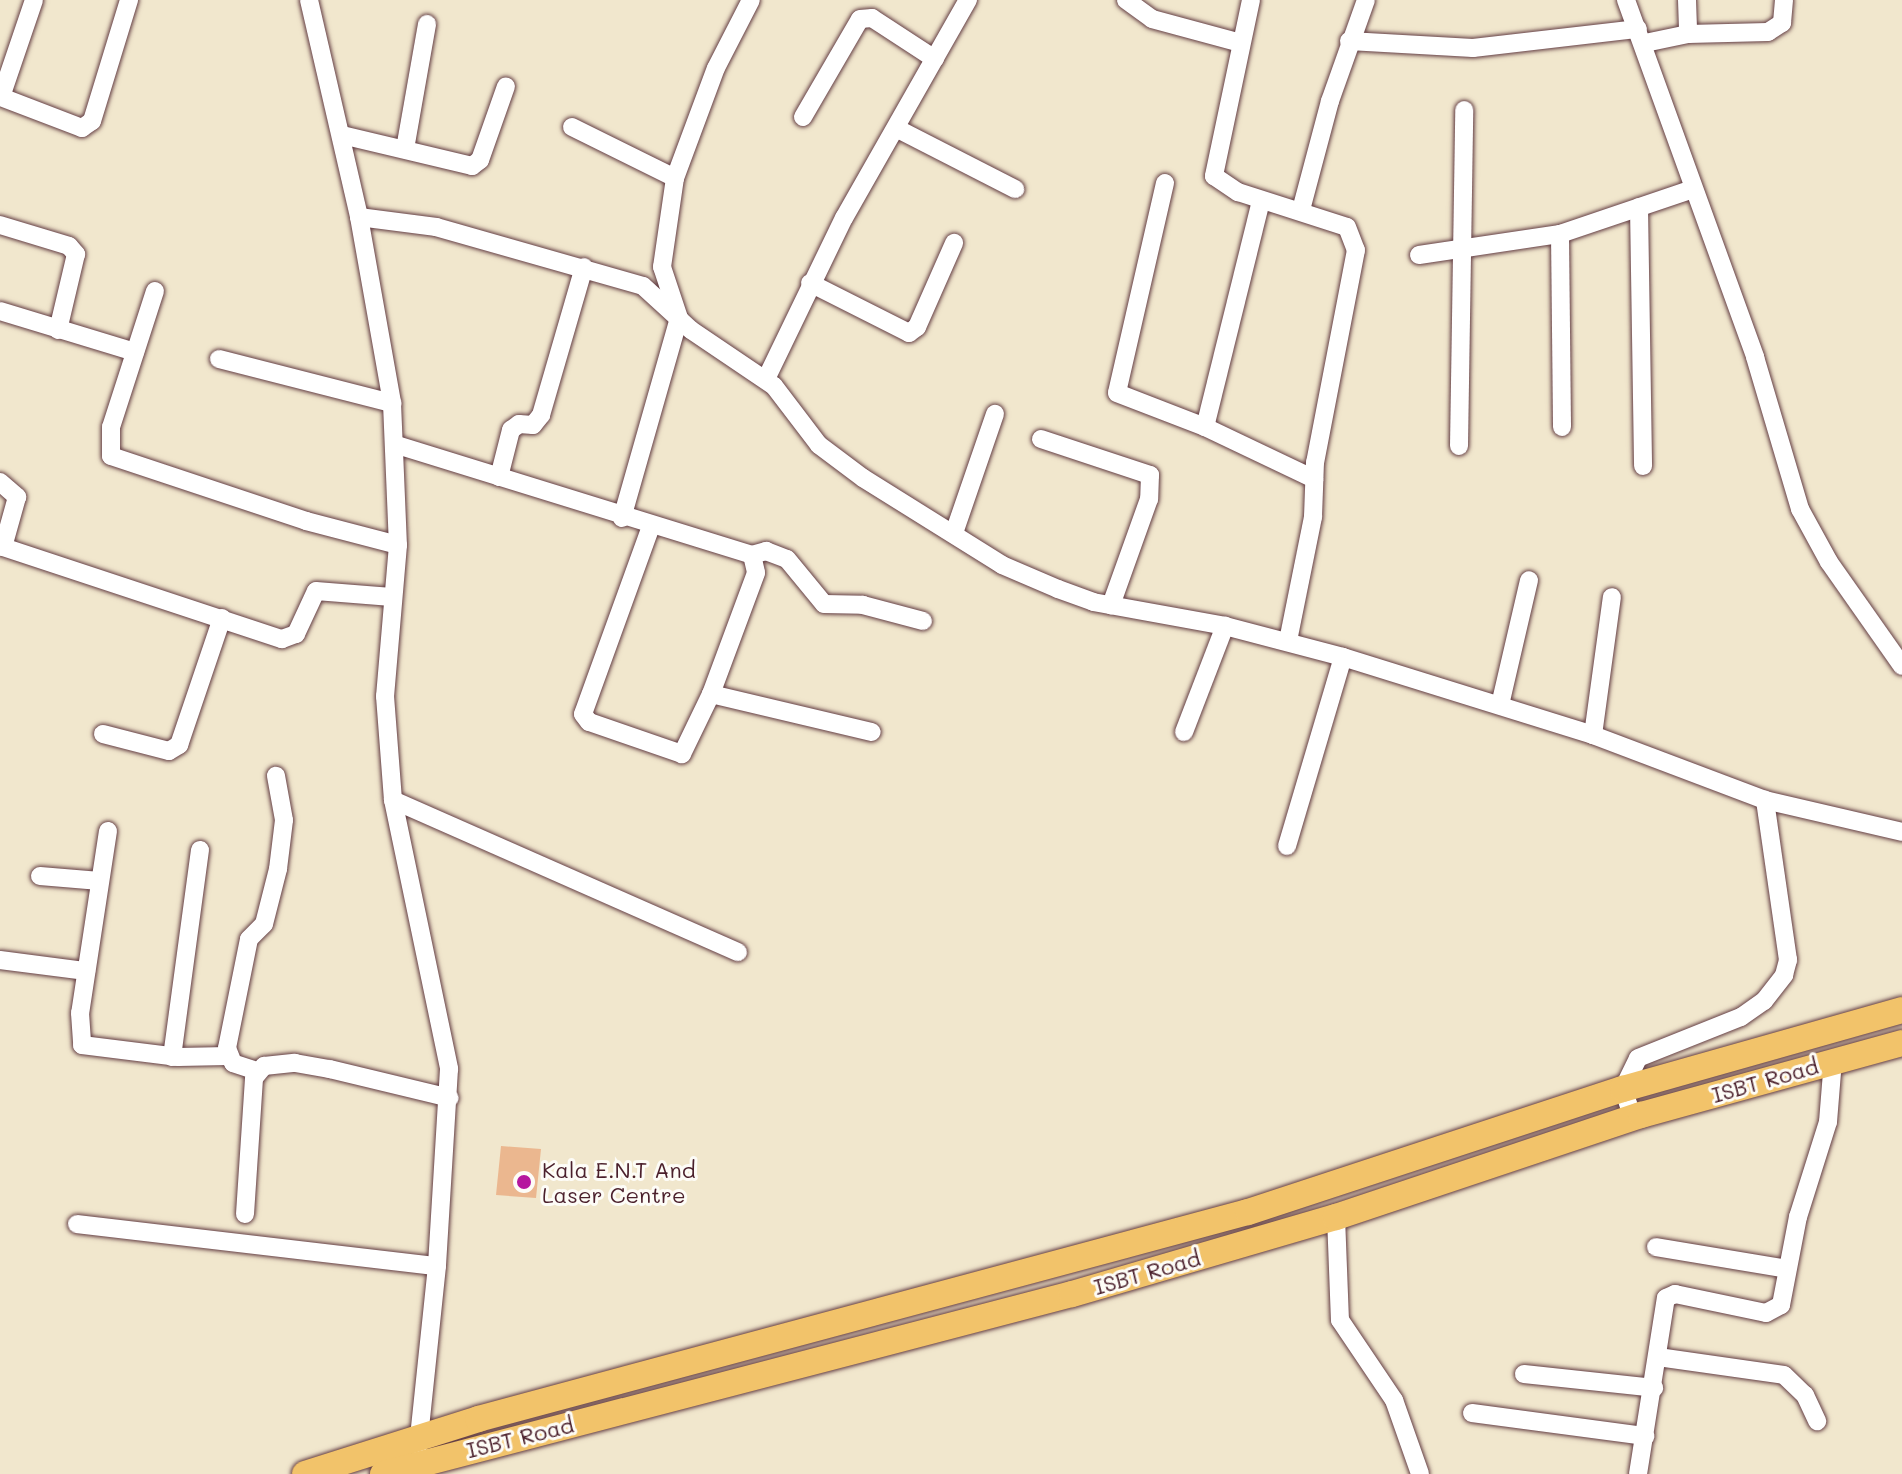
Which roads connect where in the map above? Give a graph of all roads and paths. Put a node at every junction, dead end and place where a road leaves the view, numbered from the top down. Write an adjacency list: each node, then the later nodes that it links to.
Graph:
1 (34, 0): 2 (street)
2 (129, 0)
3 (309, 0): 23 (street)
4 (751, 0): 25 (street)
5 (968, 0): 17 (street)
6 (1126, 0): 16 (street)
7 (1251, 0): 16 (street)
8 (1366, 0): 15 (street)
9 (1626, 0): 14 (street)
10 (1687, 0): 13 (street)
11 (1784, 0): 13 (street)
12 (427, 24): 24 (street)
13 (1688, 34): 14 (street)
14 (1641, 36): 15 (street); 28 (street)
15 (1349, 41): 31 (street)
16 (1241, 43): 29 (street)
17 (935, 59): 20 (street); 22 (street)
18 (506, 86): 24 (street)
19 (1464, 110): 36 (street)
20 (803, 117)
21 (572, 127): 25 (street)
22 (896, 128): 27 (street); 39 (street)
23 (342, 135): 24 (street); 32 (street)
24 (405, 149)
25 (675, 178): 42 (street)
26 (1165, 183): 49 (street)
27 (1015, 189)
28 (1693, 189): 30 (street); 73 (street)
29 (1261, 201): 31 (street); 49 (street)
30 (1639, 207): 34 (street); 54 (street)
31 (1301, 210): 56 (street)
32 (359, 217): 38 (street); 47 (street)
33 (0, 225): 43 (street)
34 (1560, 234): 36 (street); 50 (street)
35 (954, 243): 39 (street)
36 (1465, 249): 37 (street); 53 (street)
37 (1419, 255)
38 (584, 267): 42 (street); 55 (street)
39 (810, 283): 46 (street)
40 (155, 291): 44 (street)
41 (0, 311): 43 (street)
42 (679, 318): 46 (street); 58 (street)
43 (58, 330): 44 (street)
44 (135, 352): 61 (street)
45 (219, 359): 47 (street)
46 (766, 379): 60 (street)
47 (392, 403): 52 (street)
48 (995, 414): 60 (street)
49 (1205, 427): 56 (street)
50 (1562, 427)
51 (1041, 439): 67 (street)
52 (397, 445): 55 (street); 61 (street)
53 (1459, 446)
54 (1643, 466)
55 (499, 477): 58 (street)
56 (1314, 479): 71 (street)
57 (0, 482): 62 (street)
58 (622, 518): 59 (street)
59 (651, 526): 63 (street); 74 (street)
60 (954, 533): 67 (street)
61 (398, 545): 65 (street)
62 (2, 546): 68 (street)
63 (752, 555): 69 (street); 74 (street)
64 (1529, 580): 75 (street)
65 (392, 597): 68 (street); 81 (street)
66 (1612, 597): 79 (street)
67 (1111, 605): 70 (street)
68 (222, 618): 78 (street)
69 (923, 621)
70 (1225, 626): 71 (street); 77 (street)
71 (1288, 641): 72 (street)
72 (1343, 657): 75 (street); 85 (street)
73 (1902, 666)
74 (711, 694): 76 (street)
75 (1500, 705): 79 (street)
76 (872, 732)
77 (1184, 732)
78 (103, 734)
79 (1593, 735): 82 (street)
80 (276, 776): 94 (street)
81 (393, 800): 89 (street); 99 (street)
82 (1765, 800): 84 (street); 98 (street)
83 (108, 831): 88 (street)
84 (1902, 832)
85 (1287, 846)
86 (200, 850): 95 (street)
87 (40, 876): 88 (street)
88 (100, 881): 91 (street)
89 (738, 952)
90 (0, 960): 91 (street)
91 (86, 971): 95 (street)
92 (1902, 1010): 98 (highway)
93 (1902, 1043): 96 (highway, ISBT Road)
94 (228, 1056): 95 (street); 97 (street)
95 (172, 1057)
96 (1833, 1060): 100 (highway, ISBT Road); 106 (street)
97 (257, 1071): 99 (street); 101 (street)
98 (1623, 1089): 100 (street); 113 (highway)
99 (450, 1098): 105 (street)
100 (1633, 1118): 102 (highway, ISBT Road)
101 (245, 1214)
102 (1336, 1217): 113 (highway, ISBT Road); 116 (street)
103 (77, 1224): 105 (street)
104 (1656, 1247): 106 (street)
105 (437, 1266): 113 (street)
106 (1787, 1269): 107 (street)
107 (1658, 1357): 109 (street); 111 (street)
108 (1524, 1374): 109 (street)
109 (1654, 1388): 112 (street)
110 (1472, 1413): 112 (street)
111 (1817, 1421)
112 (1645, 1436): 117 (street)
113 (416, 1459): 114 (highway); 115 (highway, ISBT Road)
114 (305, 1474)
115 (383, 1474)
116 (1420, 1474)
117 (1638, 1474)

